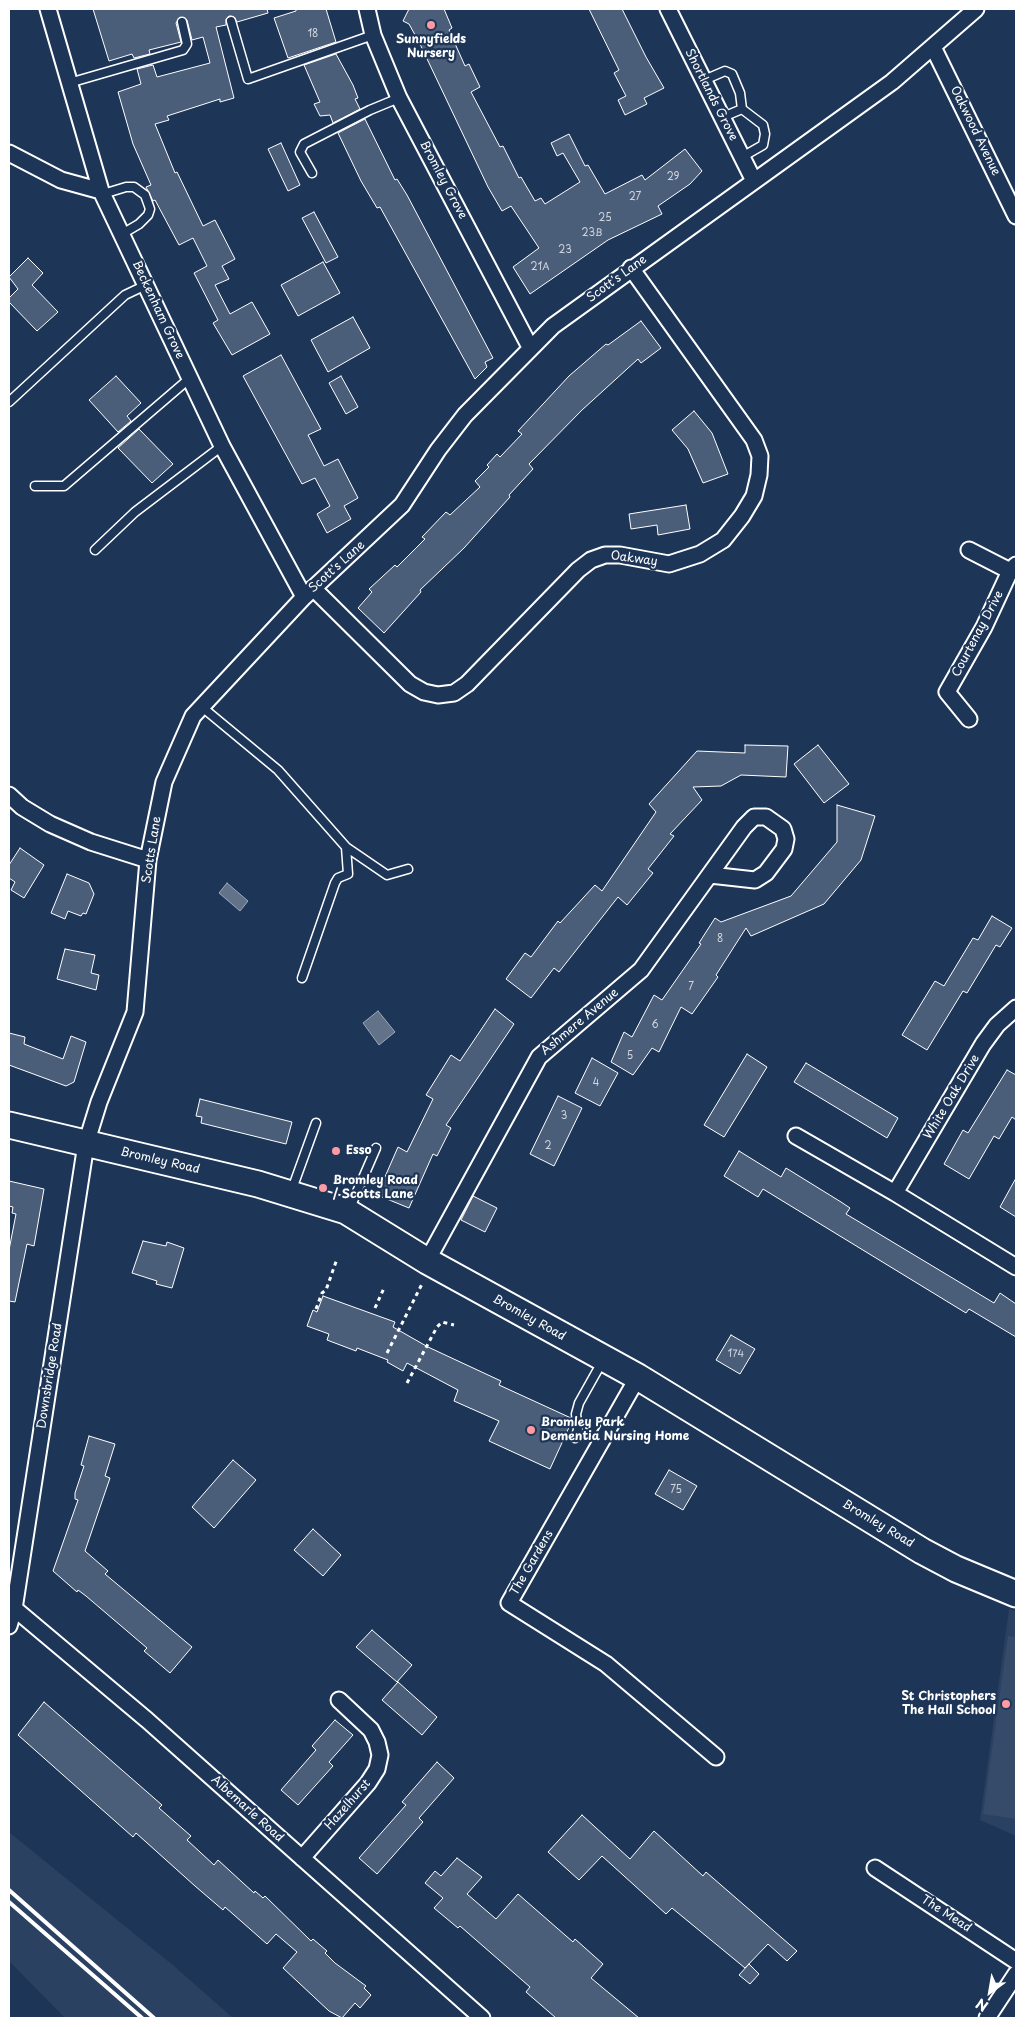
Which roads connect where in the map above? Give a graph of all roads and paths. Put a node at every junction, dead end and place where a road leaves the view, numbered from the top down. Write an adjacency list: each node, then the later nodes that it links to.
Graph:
1 (48, 9): 10 (street, Beckenham Grove)
2 (367, 9): 7 (street, Bromley Grove)
3 (668, 9): 9 (street, Shortlands Grove)
4 (976, 9): 8 (street, Scott's Lane)
5 (231, 20): 7 (lane)
6 (182, 22): 10 (lane)
7 (374, 35): 11 (street, Bromley Grove)
8 (933, 46): 17 (street, Scott's Lane); 19 (street, Oakwood Avenue)
9 (704, 80): 12 (lane); 13 (street, Shortlands Grove)
10 (69, 83): 18 (street, Beckenham Grove)
11 (399, 98): 16 (lane); 23 (street, Bromley Grove)
12 (742, 109): 13 (lane); 15 (lane)
13 (723, 117): 15 (street, Shortlands Grove)
14 (9, 153): 18 (street)
15 (742, 157): 17 (street, Shortlands Grove)
16 (312, 174)
17 (754, 181): 21 (street, Scott's Lane)
18 (102, 193): 20 (street, Beckenham Grove); 20 (lane)
19 (1016, 216)
20 (122, 234): 22 (street, Beckenham Grove)
21 (631, 268): 23 (street, Scott's Lane); 31 (street, Oakway)
22 (146, 285): 24 (street, Beckenham Grove); 25 (lane)
23 (530, 347): 31 (street, Scott's Lane)
24 (190, 378): 26 (street, Beckenham Grove); 27 (lane)
25 (9, 402)
26 (222, 446): 28 (lane); 31 (street, Beckenham Grove)
27 (35, 486)
28 (95, 550)
29 (969, 550): 30 (street, Courtenay Drive)
30 (1013, 568): 33 (street, Courtenay Drive)
31 (309, 593): 32 (street, Scotts Lane)
32 (202, 707): 35 (lane); 36 (street, Scotts Lane)
33 (969, 719)
34 (9, 795): 36 (street)
35 (346, 846): 37 (lane); 39 (lane)
36 (148, 860): 44 (street, Scotts Lane)
37 (408, 868)
38 (710, 875): 38 (street, Ashmere Avenue); 50 (street, Ashmere Avenue)
39 (302, 978)
40 (1016, 1008): 46 (street, White Oak Drive)
41 (316, 1123): 47 (lane)
42 (9, 1125): 44 (main road, Bromley Road)
43 (796, 1136): 46 (street)
44 (86, 1144): 47 (main road, Bromley Road); 62 (street, Downsbridge Road)
45 (376, 1148): 48 (lane)
46 (895, 1193): 51 (street)
47 (291, 1194): 48 (main road, Bromley Road)
48 (349, 1212): 50 (main road, Bromley Road)
49 (337, 1259): 54 (path)
50 (427, 1262): 56 (path); 57 (main road, Bromley Road)
51 (1016, 1267)
52 (384, 1288): 53 (path)
53 (375, 1308)
54 (316, 1309)
55 (454, 1325): 59 (path)
56 (387, 1353)
57 (604, 1359): 58 (main road, Bromley Road); 60 (lane)
58 (638, 1377): 61 (main road, Bromley Road); 65 (street, The Gardens)
59 (407, 1383)
60 (575, 1438)
61 (1016, 1594)
62 (11, 1606): 63 (street, Downsbridge Road); 66 (street, Albemarle Road)
63 (9, 1626)
64 (339, 1700): 66 (street, Hazelhurst)
65 (716, 1757)
66 (302, 1858): 70 (street, Albemarle Road)
67 (875, 1868): 68 (street, The Mead)
68 (1016, 1960)
69 (1016, 1974): 71 (street)
70 (482, 2018)
71 (987, 2018)

